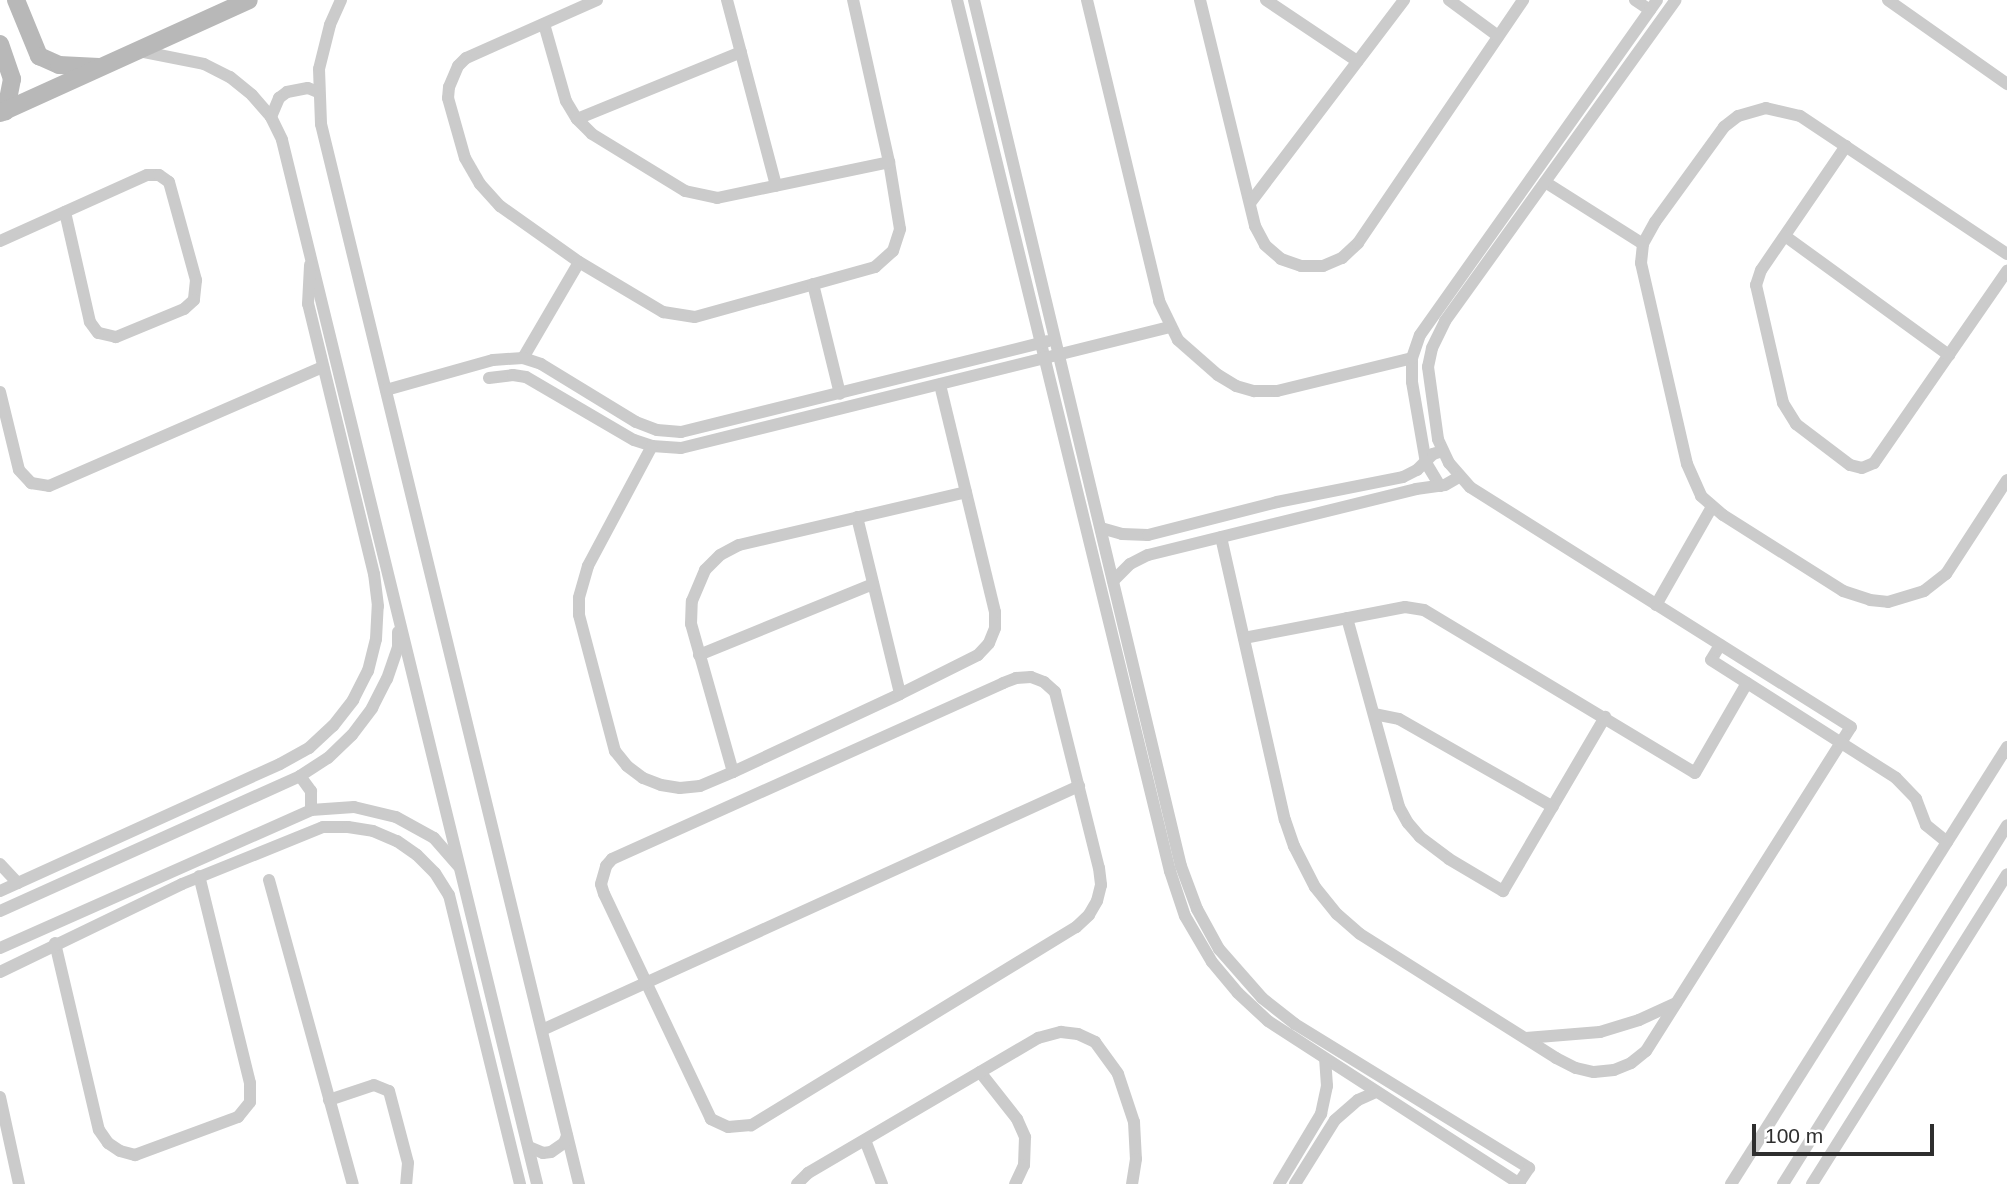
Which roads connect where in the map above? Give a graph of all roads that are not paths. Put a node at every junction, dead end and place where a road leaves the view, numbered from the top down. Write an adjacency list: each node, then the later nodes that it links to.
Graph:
1 (16, 0): 25 (main road)
2 (249, 0): 22 (main road)
3 (341, 0): 29 (street)
4 (597, 0): 19 (street)
5 (727, 0): 23 (street)
6 (853, 0): 36 (street)
7 (957, 0): 52 (street)
8 (974, 0): 51 (street)
9 (1087, 0): 50 (street)
10 (1200, 0): 39 (street)
11 (1266, 0): 24 (street)
12 (1404, 0): 24 (street)
13 (1449, 0): 20 (street)
14 (1522, 0): 20 (street)
15 (1635, 0): 18 (street)
16 (1676, 0): 28 (street)
17 (1888, 0): 27 (street)
18 (1653, 5): 26 (street)
19 (544, 24): 32 (street); 46 (street)
20 (1498, 36): 39 (street)
21 (0, 44): 30 (main road)
22 (138, 51): 25 (main road); 31 (street)
23 (741, 52): 32 (street); 38 (street)
24 (1357, 61): 39 (street)
25 (102, 67): 30 (main road)
26 (1604, 75): 28 (street); 33 (street)
27 (2007, 83)
28 (1615, 84): 34 (street)
29 (318, 92): 31 (street); 61 (street)
30 (3, 112)
31 (271, 117): 44 (street)
32 (577, 119): 38 (street)
33 (1567, 126): 34 (street); 47 (street)
34 (1579, 134): 37 (street)
35 (1846, 146): 41 (street); 43 (street); 45 (street)
36 (890, 162): 38 (street); 49 (street)
37 (1545, 182): 43 (street); 47 (street)
38 (776, 186)
39 (1250, 203)
40 (65, 212): 40 (street); 42 (street)
41 (1785, 236): 54 (street); 54 (street)
42 (0, 241)
43 (1643, 244): 75 (street)
44 (310, 254): 58 (street); 69 (street)
45 (2007, 254)
46 (579, 262): 49 (street); 55 (street)
47 (1478, 263): 57 (street); 67 (street)
48 (2007, 271): 54 (street)
49 (813, 285): 63 (street)
50 (1170, 327): 53 (street); 57 (street)
51 (1056, 339): 52 (street); 53 (street)
52 (1042, 342): 56 (street); 63 (street)
53 (1059, 354): 56 (street); 77 (street)
54 (1949, 355)
55 (523, 358): 61 (street); 64 (street)
56 (1045, 358): 60 (street); 120 (street)
57 (1412, 358): 68 (street)
58 (323, 367): 62 (street); 72 (street)
59 (489, 378): 65 (street)
60 (940, 385): 66 (street); 74 (street)
61 (386, 390): 118 (street)
62 (0, 392)
63 (840, 394): 64 (street)
64 (681, 432): 66 (street)
65 (652, 446): 66 (street); 93 (street)
66 (681, 448)
67 (1443, 451): 68 (street); 70 (street)
68 (1426, 463): 73 (street); 77 (street)
69 (365, 477): 72 (street); 82 (street)
70 (1459, 477): 73 (street); 81 (street)
71 (2007, 480): 75 (street)
72 (351, 482): 99 (street)
73 (1440, 486): 78 (street)
74 (966, 492): 76 (street); 88 (street)
75 (1712, 508): 81 (street)
76 (857, 517): 80 (street); 86 (street)
77 (1101, 528): 79 (street)
78 (1222, 537): 79 (street); 84 (street)
79 (1113, 581): 132 (street)
80 (873, 584): 86 (street); 88 (street)
81 (1656, 605): 85 (street)
82 (399, 615): 94 (street); 103 (street)
83 (1347, 618): 84 (street); 89 (street); 90 (street)
84 (1244, 638): 119 (street)
85 (1720, 645): 87 (street); 91 (street)
86 (699, 654): 93 (street)
87 (1747, 684): 90 (street); 91 (street)
88 (901, 694): 93 (street)
89 (1374, 714): 96 (street); 96 (street)
90 (1605, 718): 96 (street)
91 (1842, 744): 101 (street); 115 (street)
92 (2007, 747): 101 (street)
93 (733, 772)
94 (300, 776): 97 (street); 100 (street)
95 (1079, 786): 114 (street); 114 (street); 114 (street)
96 (1553, 807)
97 (311, 810): 103 (street); 106 (street)
98 (2007, 825): 125 (street)
99 (145, 826): 100 (street); 108 (street)
100 (150, 842): 110 (street)
101 (1947, 842): 144 (street)
102 (0, 864): 108 (street)
103 (461, 870): 116 (street)
104 (2007, 874): 128 (street)
105 (199, 876): 106 (street); 111 (street); 117 (street)
106 (180, 877): 111 (street); 112 (street)
107 (269, 880): 124 (street)
108 (18, 883): 109 (street)
109 (0, 891)
110 (0, 911)
111 (55, 943): 113 (street)
112 (0, 948)
113 (0, 972)
114 (645, 983): 118 (street)
115 (1677, 1003): 119 (street); 119 (street)
116 (497, 1016): 117 (street); 129 (street)
117 (481, 1020): 136 (street)
118 (542, 1030): 126 (street)
119 (1524, 1038)
120 (1325, 1060): 122 (street); 142 (street)
121 (980, 1072): 127 (street); 131 (street); 141 (street)
122 (1376, 1092): 130 (street); 132 (street)
123 (0, 1097): 133 (street)
124 (330, 1100): 134 (street); 135 (street)
125 (1815, 1132): 128 (street); 145 (street)
126 (567, 1136): 129 (street); 138 (street)
127 (865, 1140): 139 (street); 140 (street)
128 (1836, 1146): 146 (street)
129 (529, 1147): 137 (street)
130 (1297, 1180): 143 (street)
131 (1136, 1182)
132 (1519, 1183)
133 (19, 1184)
134 (353, 1184)
135 (406, 1184)
136 (520, 1184)
137 (537, 1184)
138 (579, 1184)
139 (797, 1184)
140 (882, 1184)
141 (1015, 1184)
142 (1279, 1184)
143 (1313, 1184)
144 (1731, 1184)
145 (1783, 1184)
146 (1812, 1184)

